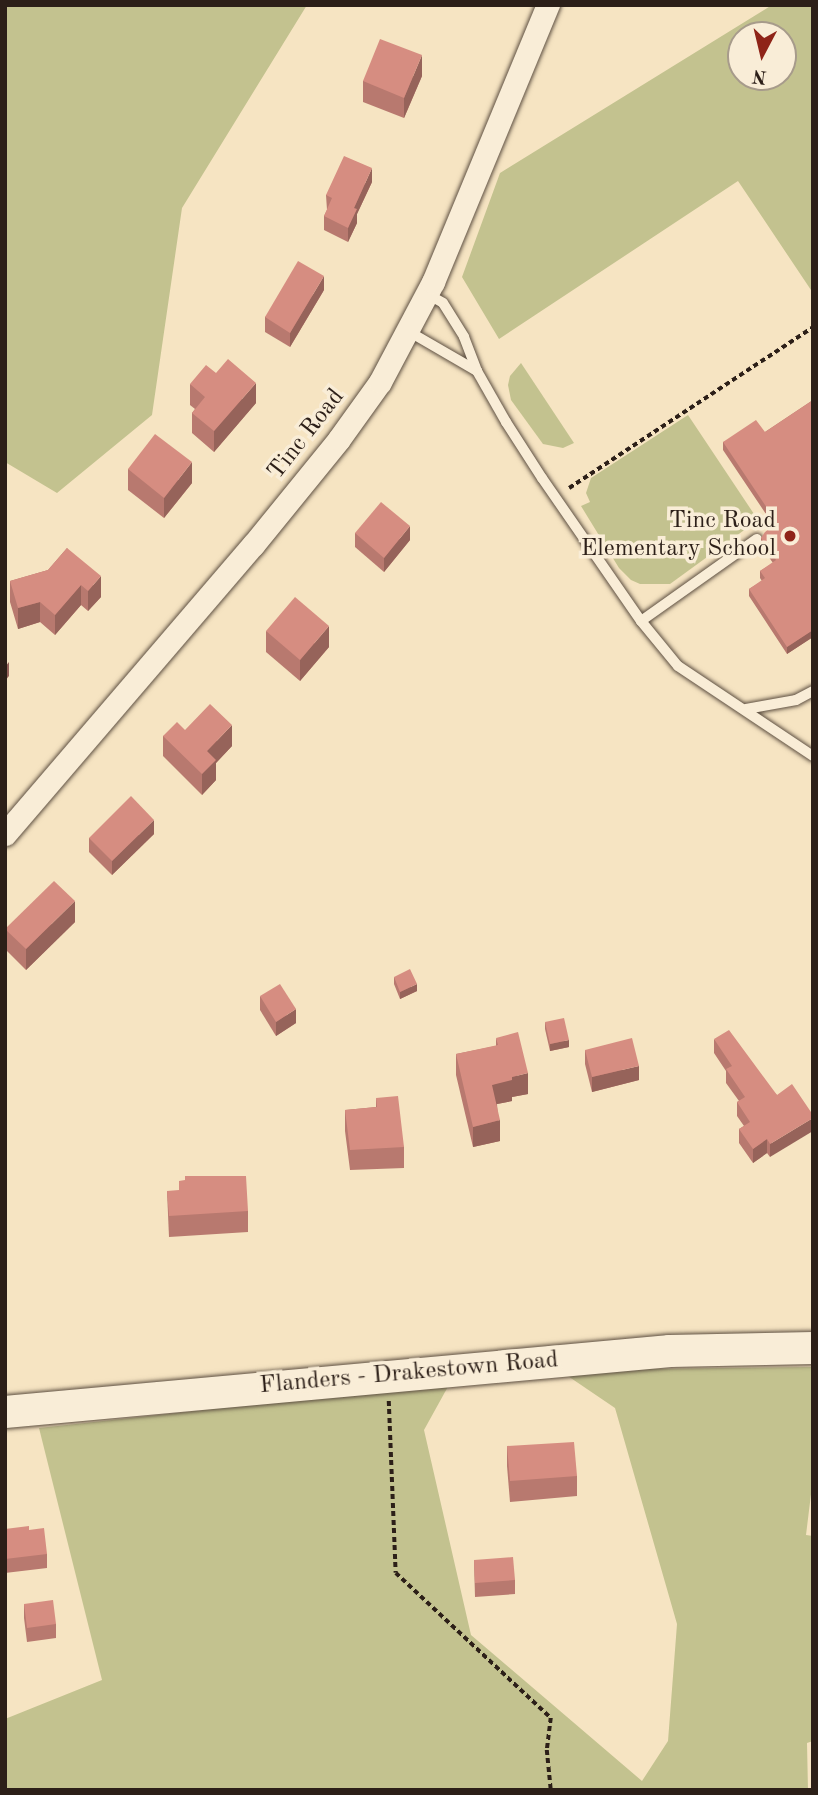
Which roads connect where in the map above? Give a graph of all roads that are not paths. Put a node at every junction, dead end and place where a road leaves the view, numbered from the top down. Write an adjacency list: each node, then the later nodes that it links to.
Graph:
1 (548, 5): 2 (street, Tinc Road)
2 (428, 294): 3 (street, Tinc Road); 4 (lane)
3 (408, 331): 4 (lane); 10 (street, Tinc Road)
4 (477, 371): 6 (lane)
5 (757, 539): 6 (lane)
6 (641, 621): 8 (lane)
7 (813, 691): 8 (lane)
8 (746, 709): 9 (lane)
9 (813, 756)
10 (5, 834)
11 (813, 1348): 12 (street, Flanders - Drakestown Road)
12 (5, 1412)

